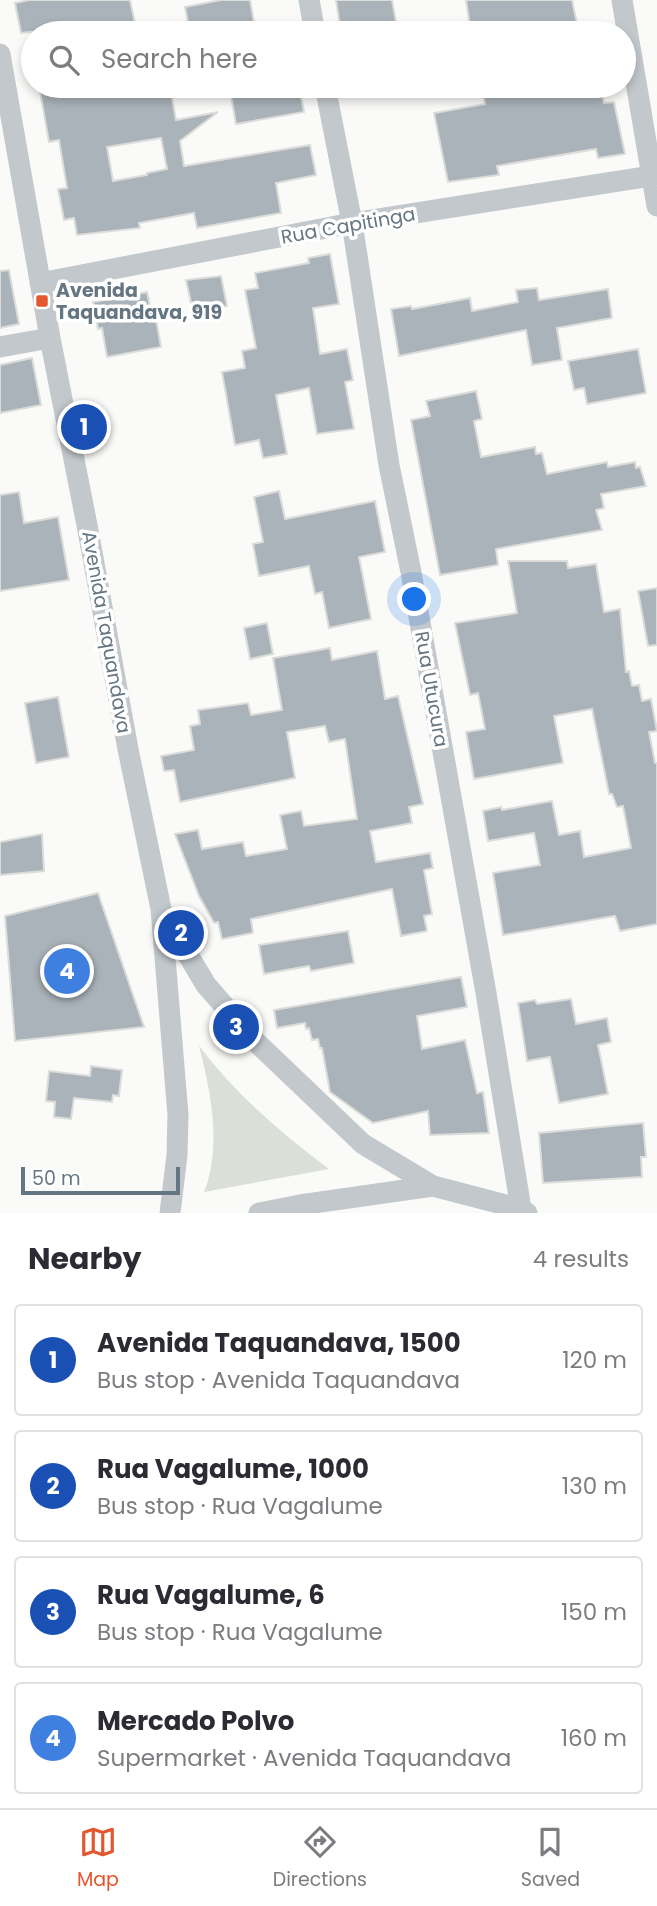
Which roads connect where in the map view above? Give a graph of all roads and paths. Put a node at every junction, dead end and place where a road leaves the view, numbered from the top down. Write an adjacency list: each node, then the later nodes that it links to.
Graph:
1 (309, 0): 3 (street)
2 (622, 0): 4 (street)
3 (313, 21)
4 (626, 21)
5 (0, 54): 11 (street, Avenida Taquandava)
6 (636, 77): 8 (street)
7 (327, 98): 10 (street, Rua Utucura)
8 (654, 175): 9 (street); 10 (street, Rua Capitinga)
9 (657, 206)
10 (352, 223): 11 (street, Rua Capitinga); 16 (street, Rua Utucura)
11 (40, 283): 12 (street, Avenida Taquandava)
12 (50, 338): 13 (street); 14 (street, Avenida Taquandava)
13 (0, 347)
14 (161, 909): 15 (street); 17 (street, Avenida Taquandava)
15 (433, 1186): 16 (street); 18 (street)
16 (524, 1211)
17 (170, 1213)
18 (259, 1213)

